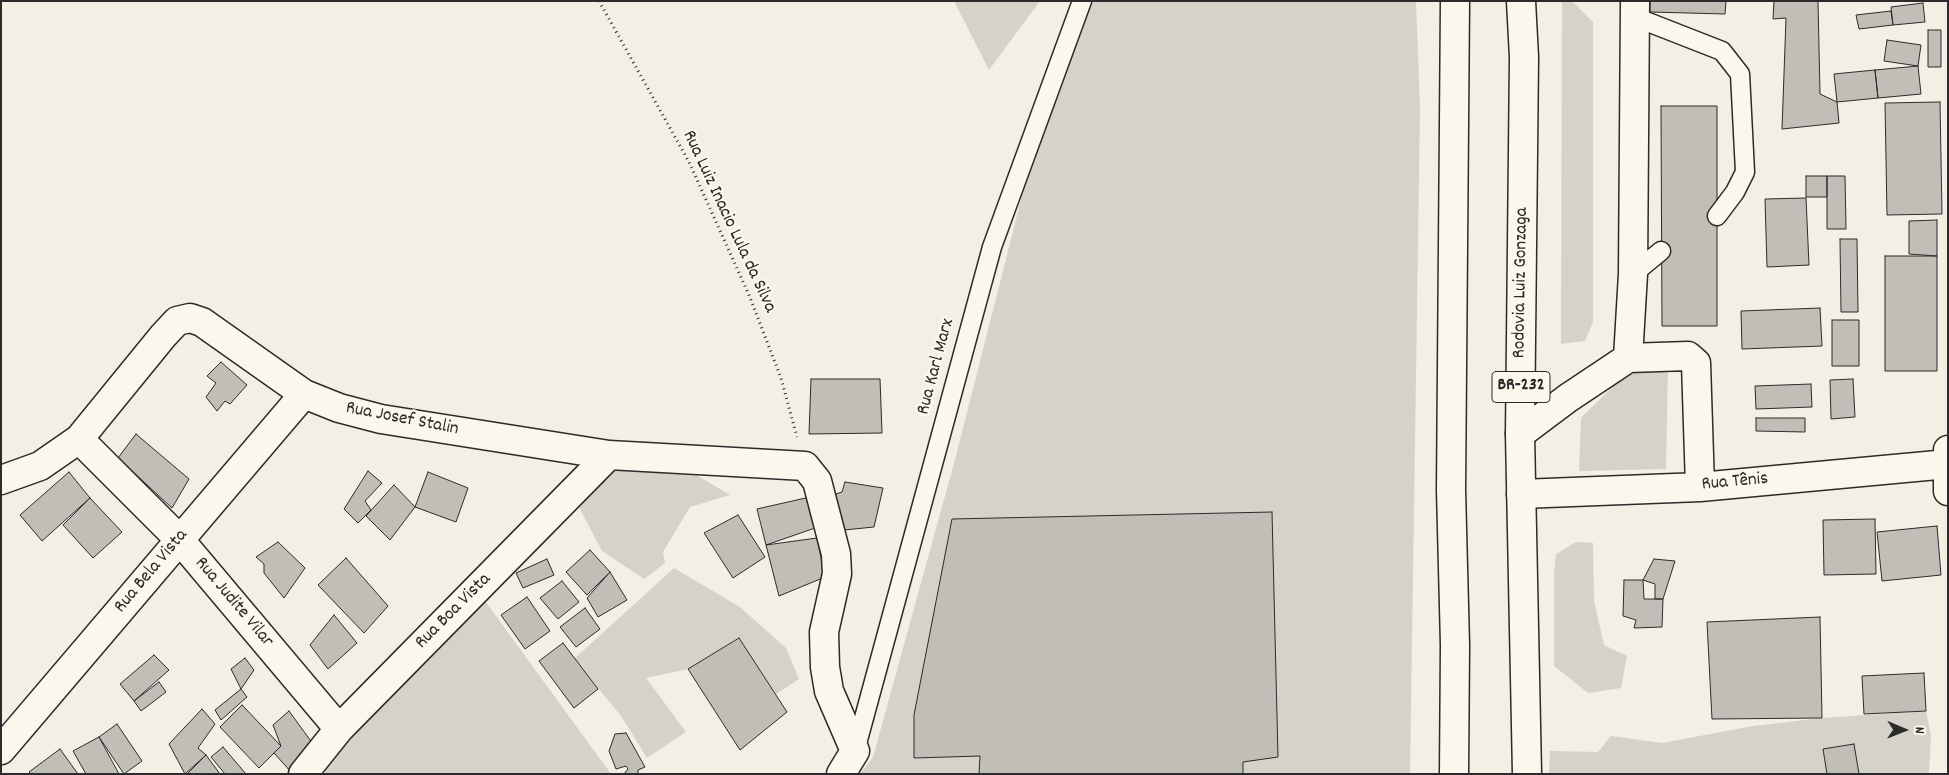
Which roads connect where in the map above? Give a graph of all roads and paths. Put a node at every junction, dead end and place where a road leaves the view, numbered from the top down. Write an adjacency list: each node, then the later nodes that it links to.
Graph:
1 (599, 1): 16 (path, Rua Luiz Inacio Lula da Silva)
2 (1082, 1): 24 (lane, Rua Karl Marx)
3 (1455, 1): 27 (main road)
4 (1521, 1): 11 (main road, Rodovia Luiz Gonzaga / BR-232)
5 (1630, 7): 6 (lane); 8 (main road)
6 (1717, 216)
7 (1662, 251): 8 (lane)
8 (1633, 274): 9 (main road)
9 (1628, 358): 11 (main road); 18 (main road)
10 (304, 394): 12 (main road, Rua Josef Stalin); 14 (main road, Rua Josef Stalin); 21 (main road, Rua Bela Vista)
11 (1520, 434): 20 (main road, Rodovia Luiz Gonzaga / BR-232)
12 (79, 439): 17 (main road, Rua Josef Stalin); 21 (main road, Rua Judite Vilar)
13 (1948, 450): 15 (main road)
14 (609, 455): 16 (main road, Rua Josef Stalin); 22 (main road, Rua Boa Vista)
15 (1947, 464): 18 (main road, Rua Tênis); 19 (main road)
16 (804, 466): 24 (main road)
17 (1, 480)
18 (1700, 487): 20 (main road, Rua Tênis)
19 (1948, 491)
20 (1521, 494): 28 (main road, Rodovia Luiz Gonzaga / BR-232)
21 (179, 539): 22 (main road, Rua Judite Vilar); 23 (main road, Rua Bela Vista)
22 (339, 729): 25 (main road, Rua Boa Vista)
23 (1, 750)
24 (855, 751): 26 (main road)
25 (303, 774)
26 (841, 774)
27 (1454, 774)
28 (1527, 774)

